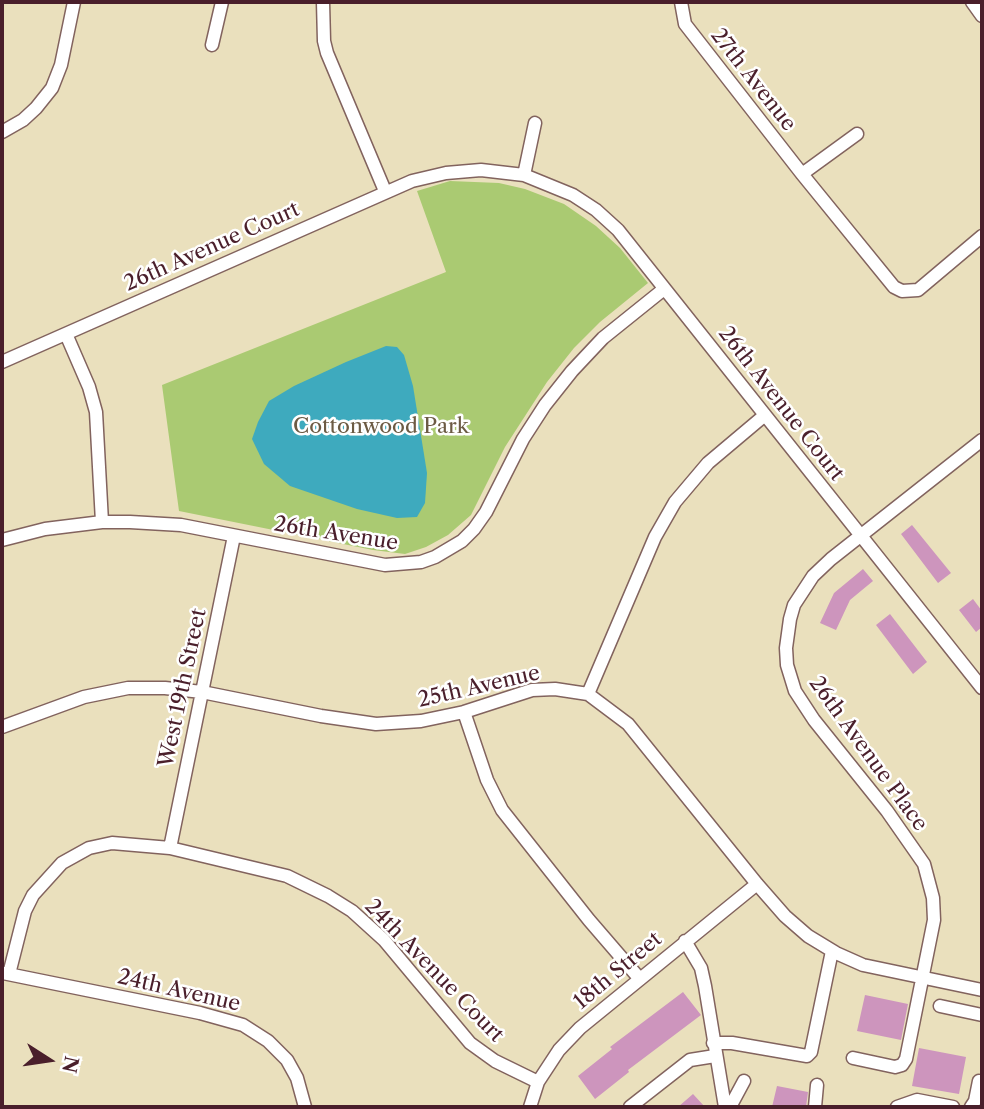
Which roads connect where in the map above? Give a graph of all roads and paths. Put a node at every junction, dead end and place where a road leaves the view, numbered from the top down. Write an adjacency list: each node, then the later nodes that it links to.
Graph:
1 (74, 2): 9 (street)
2 (222, 2): 7 (street)
3 (323, 2): 13 (street)
4 (972, 2): 6 (street)
5 (681, 4): 11 (street, 27th Avenue)
6 (982, 16)
7 (212, 45)
8 (535, 123): 12 (street)
9 (2, 132)
10 (857, 134): 11 (street)
11 (802, 174): 14 (street, 27th Avenue)
12 (524, 175): 13 (street, 26th Avenue Court); 15 (street, 26th Avenue Court)
13 (385, 191): 16 (street, 26th Avenue Court)
14 (982, 236)
15 (664, 289): 18 (street, 26th Avenue Court); 22 (street, 26th Avenue)
16 (66, 334): 17 (street, 26th Avenue Court); 20 (street)
17 (2, 362)
18 (765, 415): 21 (street, 26th Avenue Court); 26 (street)
19 (982, 440): 21 (street, 26th Avenue Place)
20 (102, 522): 22 (street, 26th Avenue); 23 (street, 26th Avenue)
21 (860, 534): 24 (street, 26th Avenue Court); 35 (street, 26th Avenue Place)
22 (234, 536): 25 (street, West 19th Street)
23 (2, 540)
24 (982, 688)
25 (202, 692): 27 (street, 25th Avenue); 28 (street, 25th Avenue); 29 (street, West 19th Street)
26 (588, 694): 27 (street, 25th Avenue); 30 (street)
27 (464, 712): 34 (street)
28 (2, 727)
29 (170, 848): 33 (street, 24th Avenue Court); 45 (street, 24th Avenue Court)
30 (757, 884): 31 (street, 18th Street); 32 (street)
31 (685, 941): 34 (street, 18th Street); 39 (street)
32 (832, 951): 35 (street); 39 (street)
33 (6, 973): 47 (street, 24th Avenue)
34 (639, 978): 45 (street, 18th Street)
35 (922, 978): 36 (street); 41 (street, 26th Avenue Place)
36 (982, 990)
37 (940, 1006): 38 (street)
38 (982, 1015)
39 (713, 1043): 40 (street)
40 (715, 1056): 49 (street); 50 (street)
41 (853, 1059)
42 (982, 1066): 44 (street)
43 (744, 1081): 51 (street)
44 (981, 1081): 55 (street)
45 (538, 1082): 48 (street, 18th Street)
46 (817, 1085): 52 (street)
47 (304, 1107)
48 (530, 1107)
49 (630, 1107)
50 (725, 1107)
51 (730, 1107)
52 (815, 1107)
53 (897, 1107): 54 (street)
54 (953, 1107)
55 (971, 1107)

